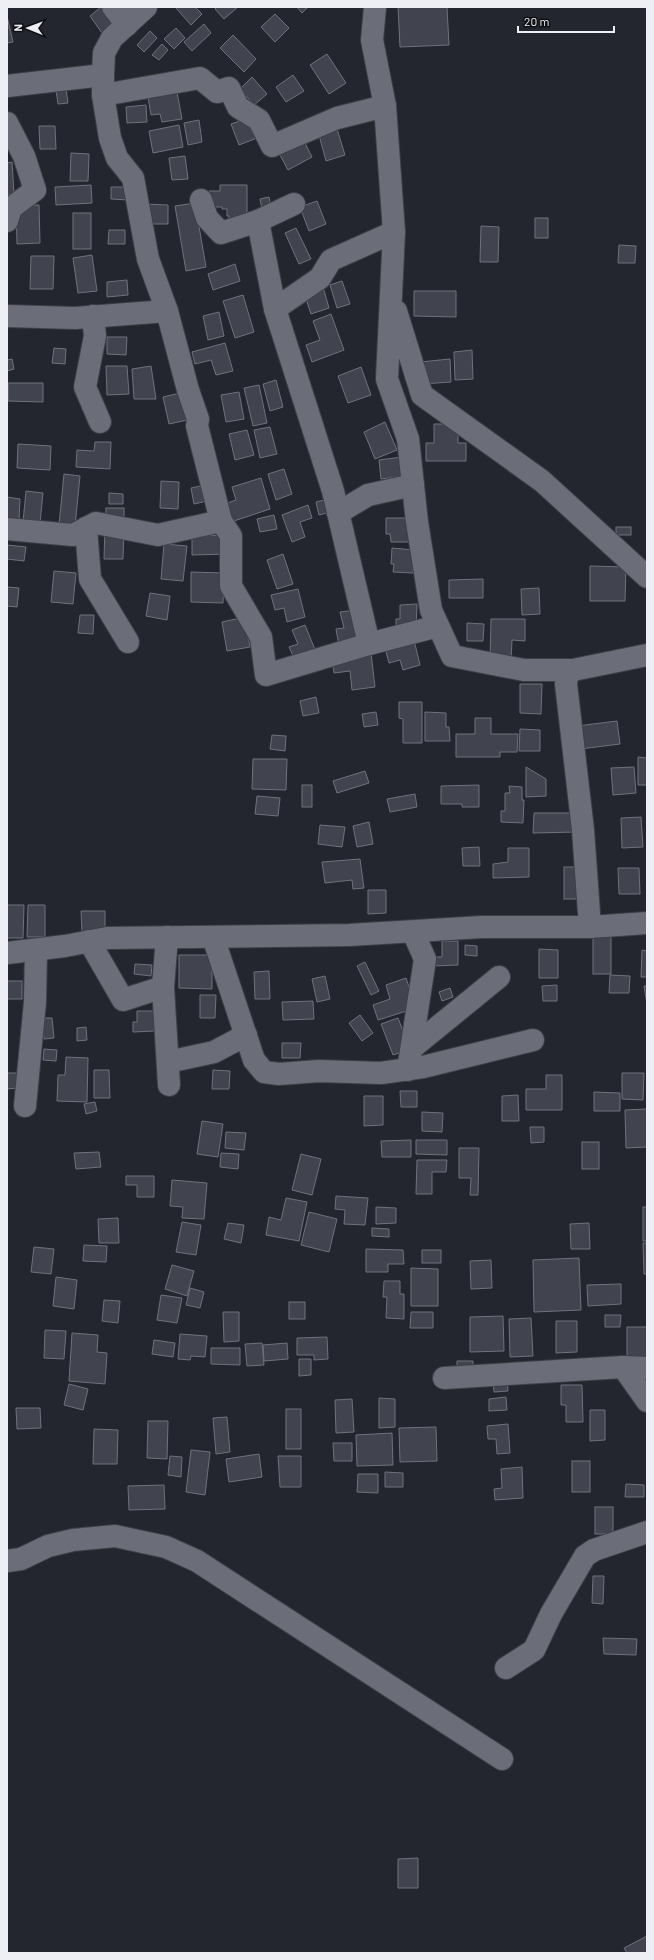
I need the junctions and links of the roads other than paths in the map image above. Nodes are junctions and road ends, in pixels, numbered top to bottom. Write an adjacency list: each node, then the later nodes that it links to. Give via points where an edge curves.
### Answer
1 (113, 7): 4 (street)
2 (146, 7): 4 (street)
3 (375, 7): 7 (street, via 372,40)
4 (127, 25): 5 (street, via 112,38 104,53)
5 (103, 85): 6 (street); 7 (street, via 200,78 217,92 229,88 238,107 259,120 272,146 337,118); 16 (street, via 110,138 117,158 133,178 148,259)
6 (7, 86)
7 (385, 106): 13 (street)
8 (7, 123): 11 (street, via 24,156 35,190 11,208)
9 (201, 200): 12 (street, via 207,218 221,233)
10 (294, 204): 12 (street)
11 (7, 220)
12 (258, 221): 15 (street)
13 (394, 232): 14 (street); 15 (street, via 331,260 320,278)
14 (391, 294): 20 (street, via 387,379 408,439); 25 (street, via 422,395 542,481)
15 (275, 309): 21 (street)
16 (167, 311): 18 (street); 22 (street, via 198,419 197,426)
17 (7, 316): 18 (street)
18 (93, 316): 19 (street, via 94,336 85,387)
19 (100, 422)
20 (413, 485): 21 (street, via 368,495); 26 (street, via 431,610)
21 (338, 513): 28 (street)
22 (221, 521): 23 (street, via 158,535 96,523); 28 (street, via 231,536 231,586 261,637 266,675)
23 (86, 528): 24 (street, via 73,535); 27 (street, via 90,579)
24 (7, 529)
25 (647, 578)
26 (438, 626): 28 (street); 30 (street, via 452,656 524,670)
27 (128, 642)
28 (369, 644)
29 (647, 655): 30 (street)
30 (573, 670): 32 (street, via 567,676 566,684 583,830)
31 (647, 923): 32 (street)
32 (590, 927): 33 (street, via 482,927)
33 (413, 932): 35 (street, via 348,936); 43 (street, via 425,959)
34 (167, 937): 35 (street); 36 (street, via 107,938); 40 (street)
35 (213, 937): 41 (street)
36 (89, 941): 37 (street); 40 (street, via 123,1000)
37 (36, 950): 38 (street); 47 (street, via 35,1002)
38 (7, 953)
39 (499, 977): 43 (street)
40 (163, 987): 44 (street)
41 (246, 1035): 44 (street, via 214,1052); 45 (street, via 254,1060 264,1072 381,1073)
42 (533, 1040): 45 (street)
43 (412, 1048): 45 (street)
44 (168, 1062): 46 (street)
45 (408, 1070)
46 (169, 1085)
47 (25, 1106)
48 (623, 1367): 49 (street); 50 (street); 51 (street)
49 (647, 1368)
50 (444, 1378)
51 (647, 1401)
52 (647, 1532): 54 (street, via 594,1550 585,1556 551,1614 534,1650)
53 (7, 1561): 55 (street, via 21,1559 48,1546 73,1540 115,1536 166,1547 198,1561)
54 (506, 1668)
55 (502, 1759)

